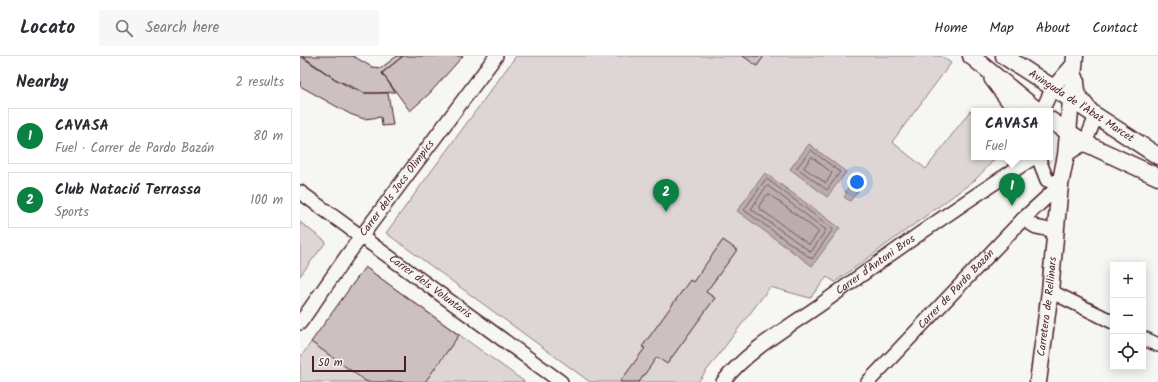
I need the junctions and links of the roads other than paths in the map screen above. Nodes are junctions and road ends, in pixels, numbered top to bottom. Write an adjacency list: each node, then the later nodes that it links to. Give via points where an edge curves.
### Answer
1 (496, 56): 23 (street, Carrer dels Jocs Olimpics)
2 (1004, 56): 5 (street, Avinguda de l'Abat Marcet)
3 (974, 58): 7 (street); 8 (street)
4 (1075, 59): 5 (street); 6 (street, Carretera de Rellinars); 10 (street, via 1079,95)
5 (1053, 87): 6 (street, Avinguda de l'Abat Marcet); 9 (street)
6 (1072, 101): 10 (street, Avinguda de l'Abat Marcet); 12 (street, Carretera de Rellinars)
7 (1014, 108)
8 (1034, 108)
9 (1043, 108)
10 (1096, 116): 13 (street); 15 (street, Avinguda de l'Abat Marcet)
11 (1053, 122): 12 (street)
12 (1066, 132): 13 (street); 14 (street, Carretera de Rellinars)
13 (1085, 143): 14 (street); 18 (street)
14 (1066, 155): 19 (street, Carretera de Rellinars)
15 (1158, 156)
16 (1030, 160): 30 (street, Carrer d'Antoni Bros, via 894,251 740,363)
17 (1040, 160): 19 (street)
18 (1158, 177)
19 (1053, 182): 21 (street, Carrer de Pardo Bazán, via 1045,197); 22 (street, Carretera de Rellinars)
20 (300, 192): 23 (street, Carrer dels Voluntaris)
21 (1023, 219): 22 (street, via 1036,227); 31 (street, Carrer de Pardo Bazán)
22 (1055, 231): 24 (street, Carretera de Rellinars)
23 (362, 238): 26 (street, Carrer dels Jocs Olimpics); 29 (street, Carrer dels Voluntaris)
24 (1050, 291): 25 (street); 32 (street, Carretera de Rellinars)
25 (1110, 321)
26 (300, 323)
27 (1146, 339): 28 (street)
28 (1158, 345)
29 (561, 382)
30 (723, 382)
31 (868, 382)
32 (1038, 382)

